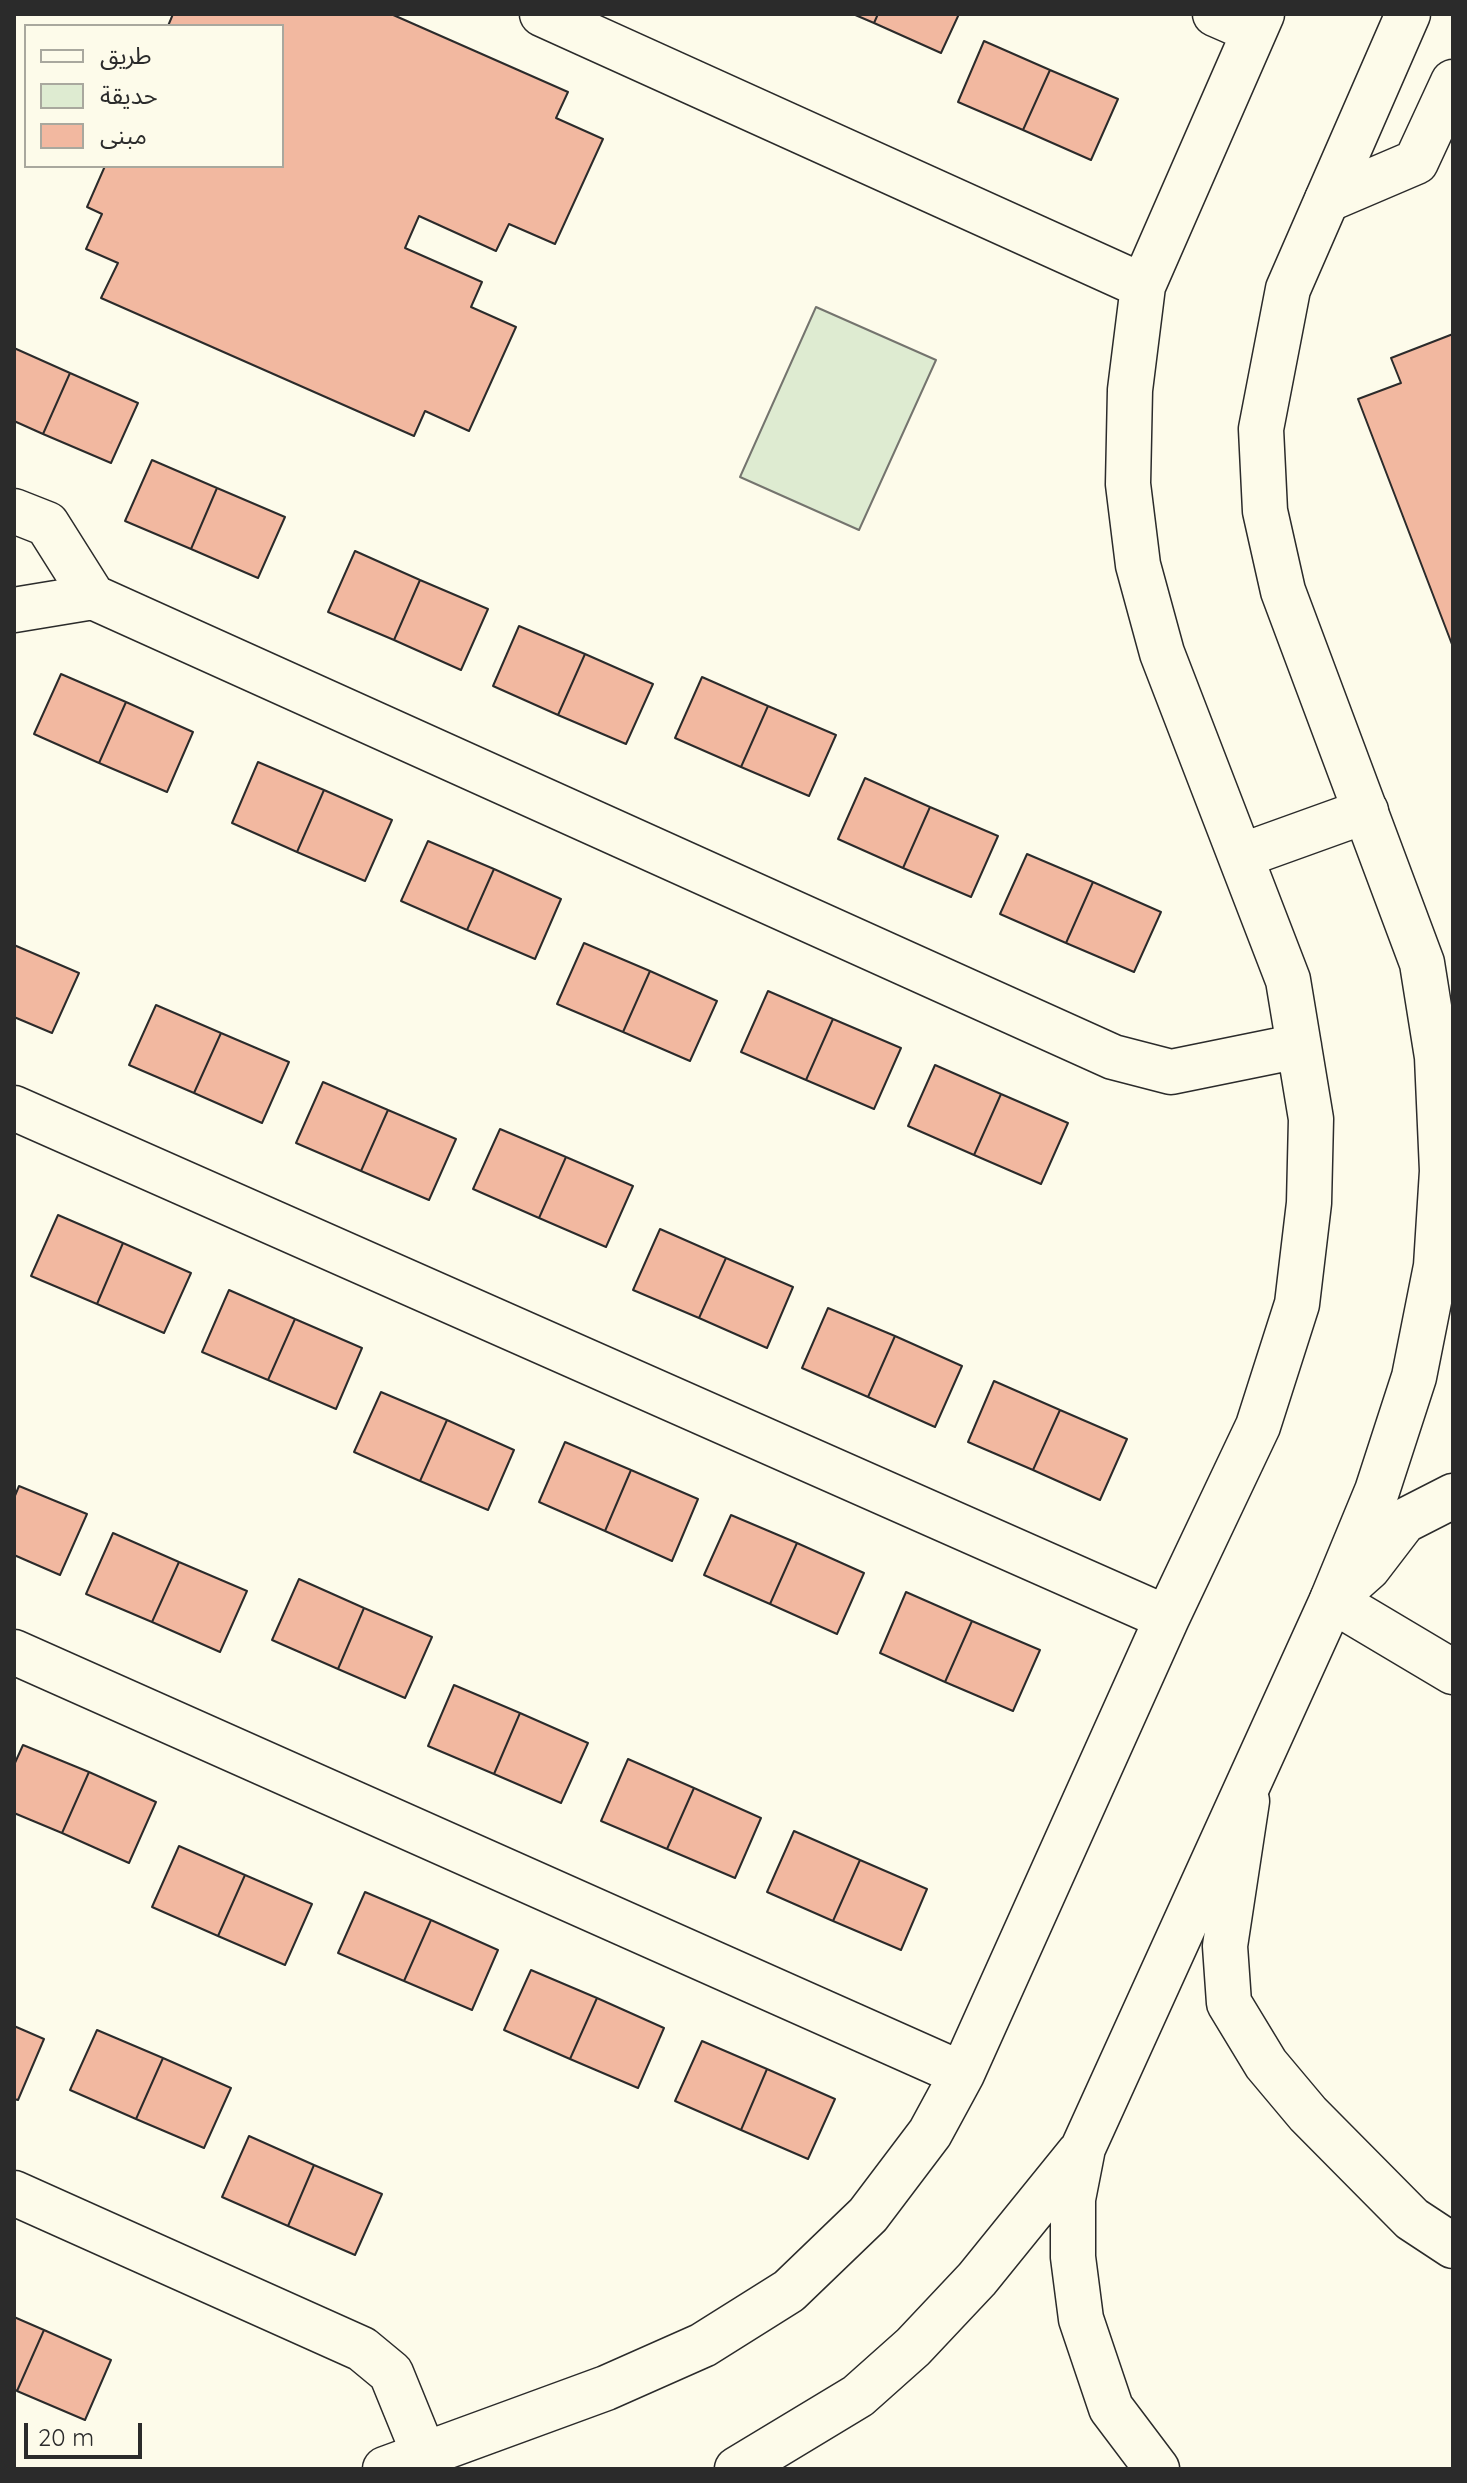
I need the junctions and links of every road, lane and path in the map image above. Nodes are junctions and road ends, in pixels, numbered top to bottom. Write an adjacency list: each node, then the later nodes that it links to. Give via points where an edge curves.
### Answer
1 (542, 14): 7 (street)
2 (1215, 14): 4 (street)
3 (1408, 14): 6 (street)
4 (1258, 23): 7 (street)
5 (1453, 82): 6 (street, via 1416,162)
6 (1327, 200): 11 (street, via 1288,289 1272,353 1261,429 1265,511 1283,591)
7 (1143, 286): 12 (street, via 1130,390 1128,484 1138,565 1162,653)
8 (14, 511): 9 (street, via 47,524)
9 (93, 597): 10 (street); 13 (street, via 1113,1057 1171,1072)
10 (14, 610)
11 (1366, 811): 12 (street); 18 (street, via 1422,963 1437,1057 1442,1171 1436,1266 1414,1377 1377,1491)
12 (1241, 856): 13 (street, via 1288,980)
13 (1299, 1046): 19 (street, via 1311,1119 1309,1203 1297,1304 1258,1426)
14 (14, 1108): 19 (street)
15 (1453, 1462): 17 (street)
16 (1453, 1496): 17 (street)
17 (1404, 1521): 18 (street, via 1368,1568)
18 (1332, 1600): 21 (street); 22 (street)
19 (1167, 1618): 23 (street)
20 (14, 1652): 23 (street)
21 (1453, 1672)
22 (1252, 1771): 24 (street); 26 (street, via 1225,1946 1229,2003 1266,2064 1308,2114 1412,2219)
23 (962, 2074): 27 (street, via 930,2133 868,2215 789,2291 703,2345)
24 (1083, 2148): 28 (street, via 977,2279 913,2347 858,2396); 29 (street, via 1073,2199 1081,2319 1111,2408)
25 (14, 2193): 27 (street, via 362,2349 391,2373)
26 (1453, 2246)
27 (405, 2462)
28 (737, 2469)
29 (1157, 2469)

